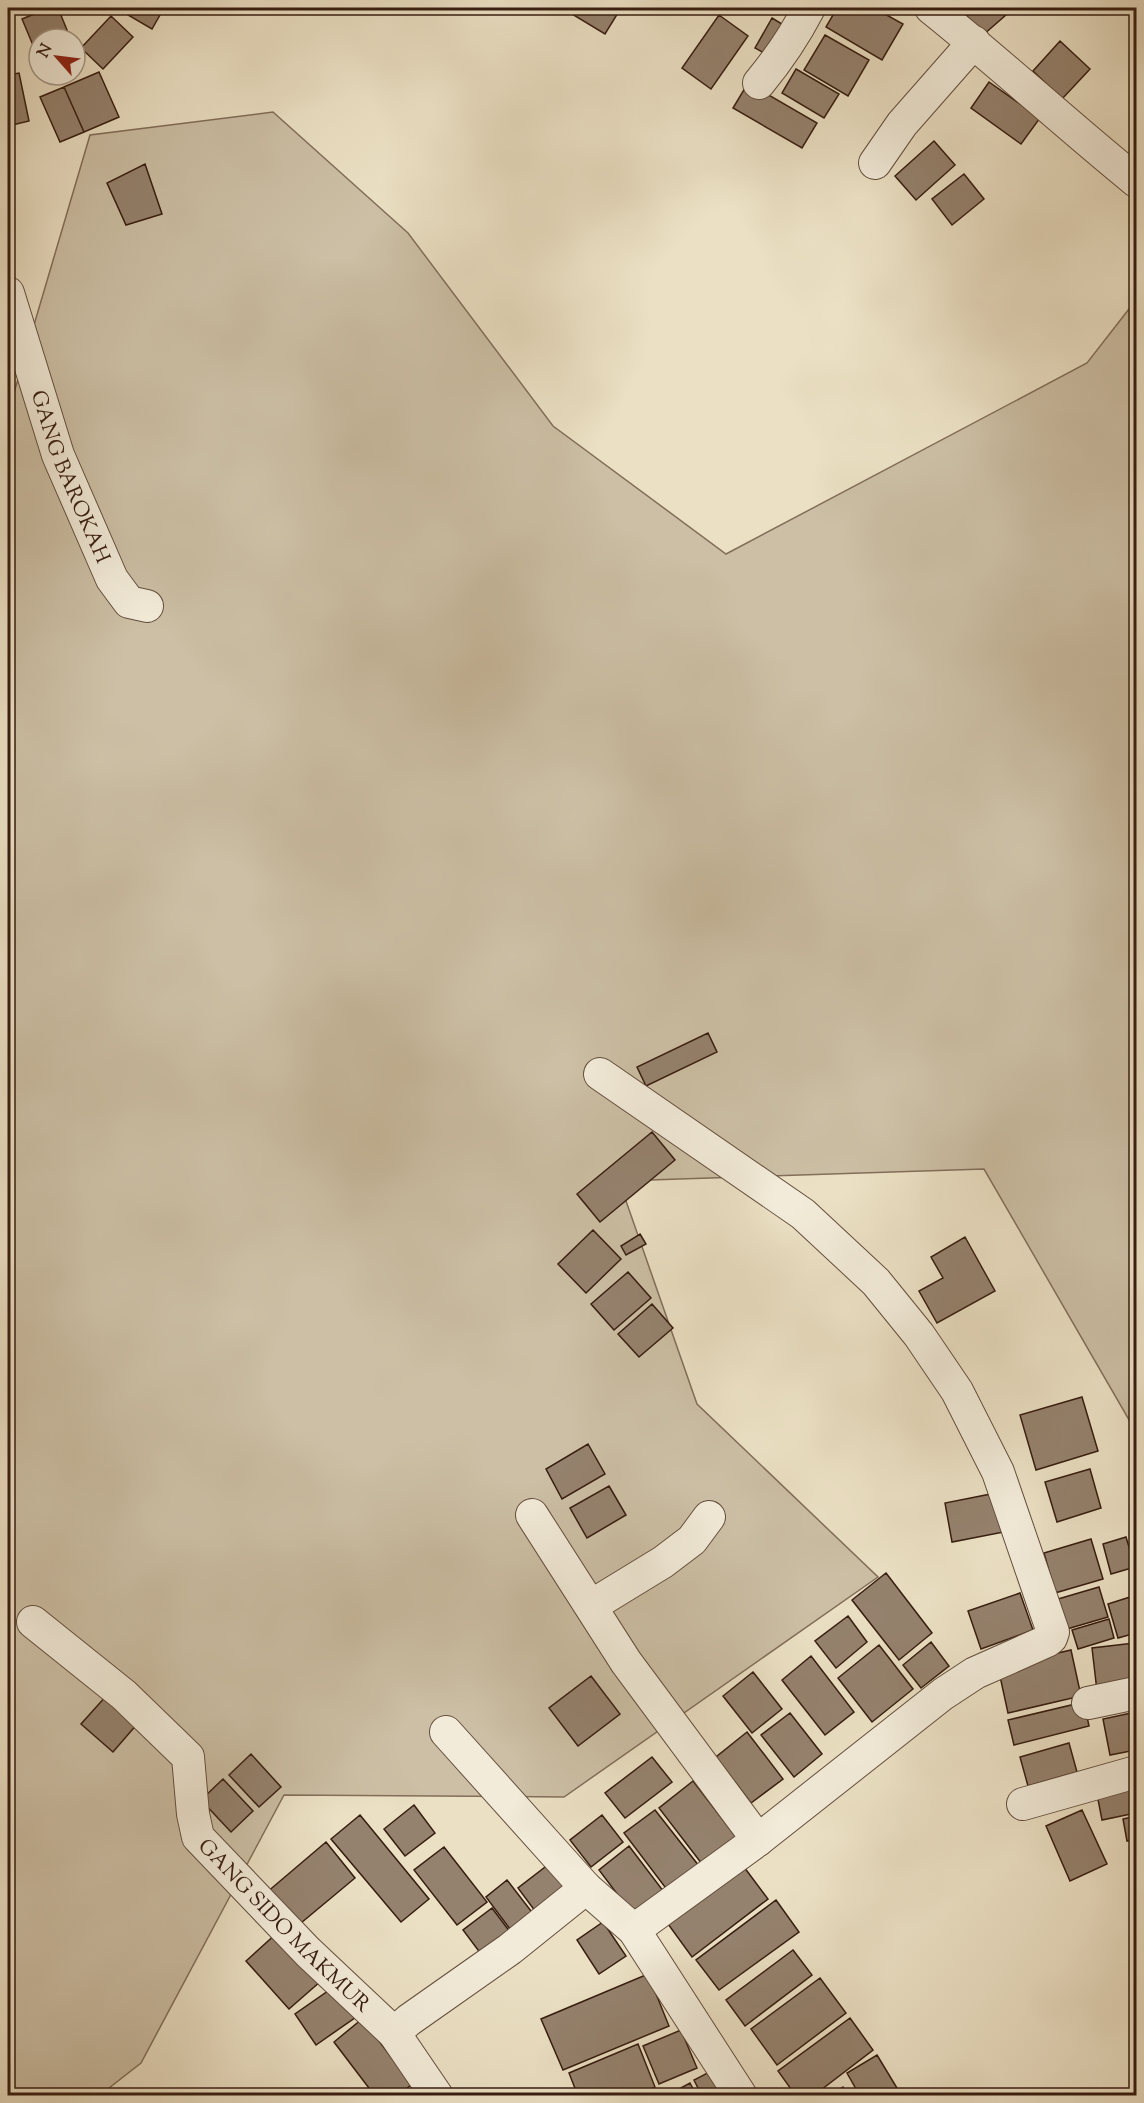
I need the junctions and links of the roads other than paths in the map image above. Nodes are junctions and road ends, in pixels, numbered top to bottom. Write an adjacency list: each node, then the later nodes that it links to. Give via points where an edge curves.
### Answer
1 (809, 8): 4 (street, via 790,42)
2 (931, 8): 3 (street)
3 (974, 42): 5 (street, via 902,124); 6 (street)
4 (759, 83)
5 (875, 163)
6 (1137, 182)
7 (8, 293): 8 (street, GANG BAROKAH, via 58,455 112,579 129,602)
8 (147, 606)
9 (600, 1074): 19 (street, via 803,1214 876,1282 957,1391 998,1472 1052,1626 1047,1641 975,1673 943,1694)
10 (531, 1515): 12 (street)
11 (709, 1517): 12 (street, via 692,1540 663,1562)
12 (591, 1606): 19 (street, via 626,1662)
13 (33, 1622): 22 (street, GANG SIDO MAKMUR, via 124,1695 188,1757 198,1837 308,1952)
14 (1137, 1693): 15 (street)
15 (1088, 1703)
16 (446, 1732): 20 (street)
17 (1137, 1772): 18 (street)
18 (1023, 1804)
19 (758, 1840): 21 (street)
20 (586, 1888): 21 (street); 22 (street)
21 (634, 1930): 24 (street)
22 (394, 2033): 23 (street, GANG SIDO MAKMUR)
23 (437, 2096)
24 (741, 2096)

